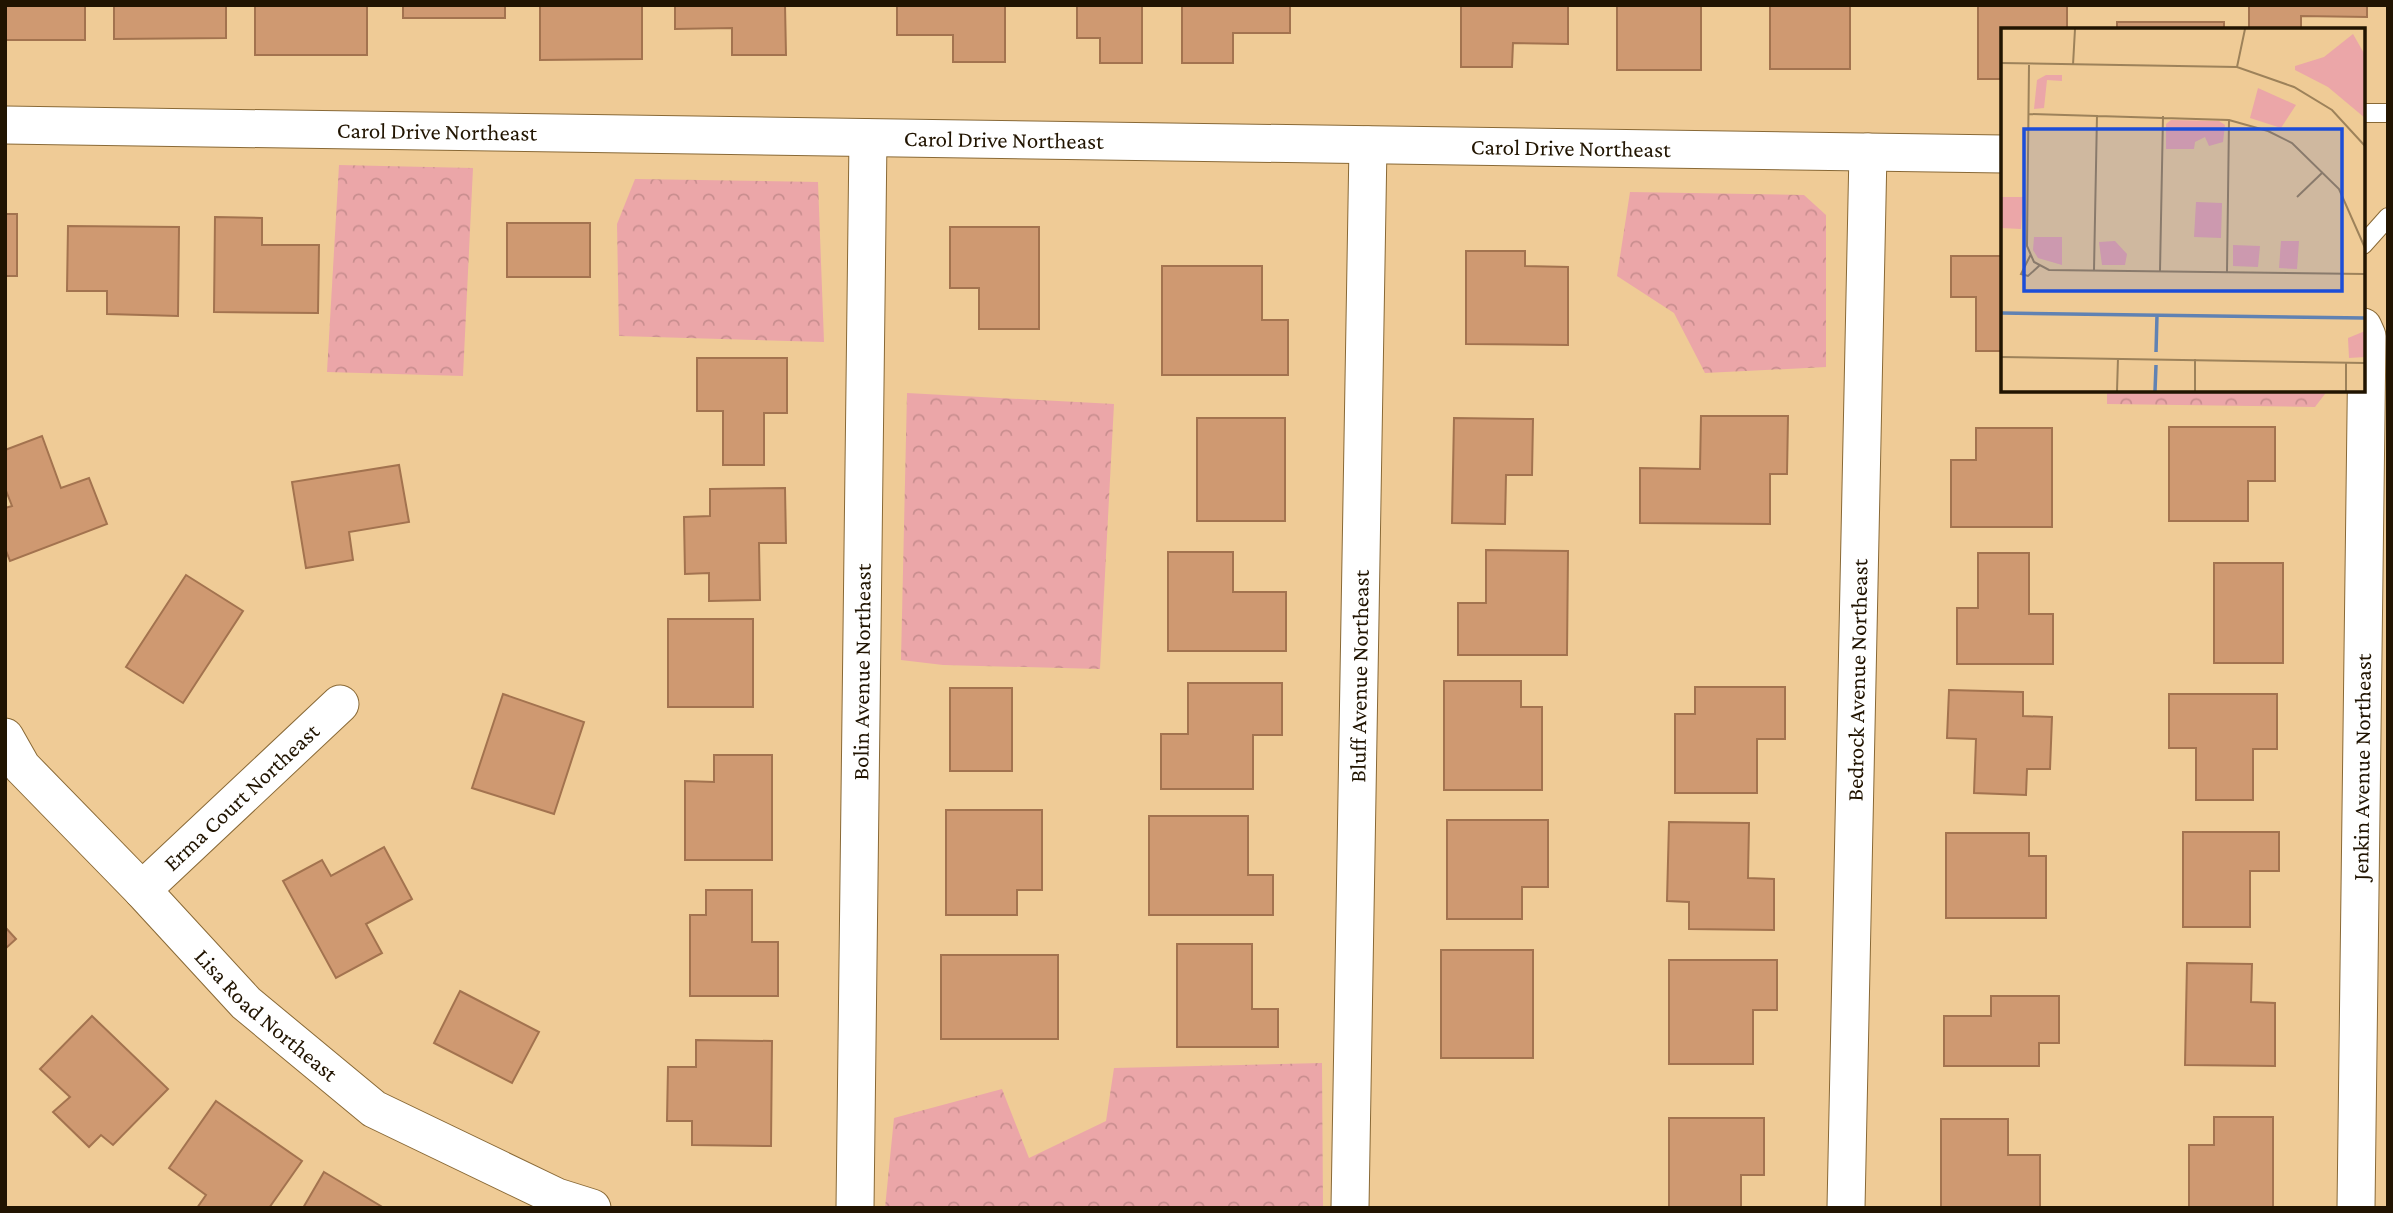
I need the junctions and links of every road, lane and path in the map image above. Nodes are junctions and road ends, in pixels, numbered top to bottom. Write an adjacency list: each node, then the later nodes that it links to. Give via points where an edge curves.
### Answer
1 (2365, 113): 2 (lane)
2 (2388, 113)
3 (5, 125): 4 (street, Carol Drive Northeast)
4 (868, 138): 5 (street, Carol Drive Northeast); 15 (street, Bolin Avenue Northeast)
5 (1368, 145): 6 (street, Carol Drive Northeast); 16 (street, Bluff Avenue Northeast)
6 (1868, 152): 7 (street, Carol Drive Northeast); 17 (street, Bedrock Avenue Northeast)
7 (2001, 154)
8 (2388, 217): 9 (lane)
9 (2365, 243)
10 (2365, 332): 18 (street, Jenkin Avenue Northeast)
11 (340, 704): 13 (street, Erma Court Northeast)
12 (5, 737): 13 (street, Lisa Road Northeast, via 22,767)
13 (142, 890): 14 (street, Lisa Road Northeast, via 246,1003 374,1109 557,1197)
14 (592, 1208)
15 (855, 1208)
16 (1350, 1208)
17 (1846, 1208)
18 (2356, 1208)

